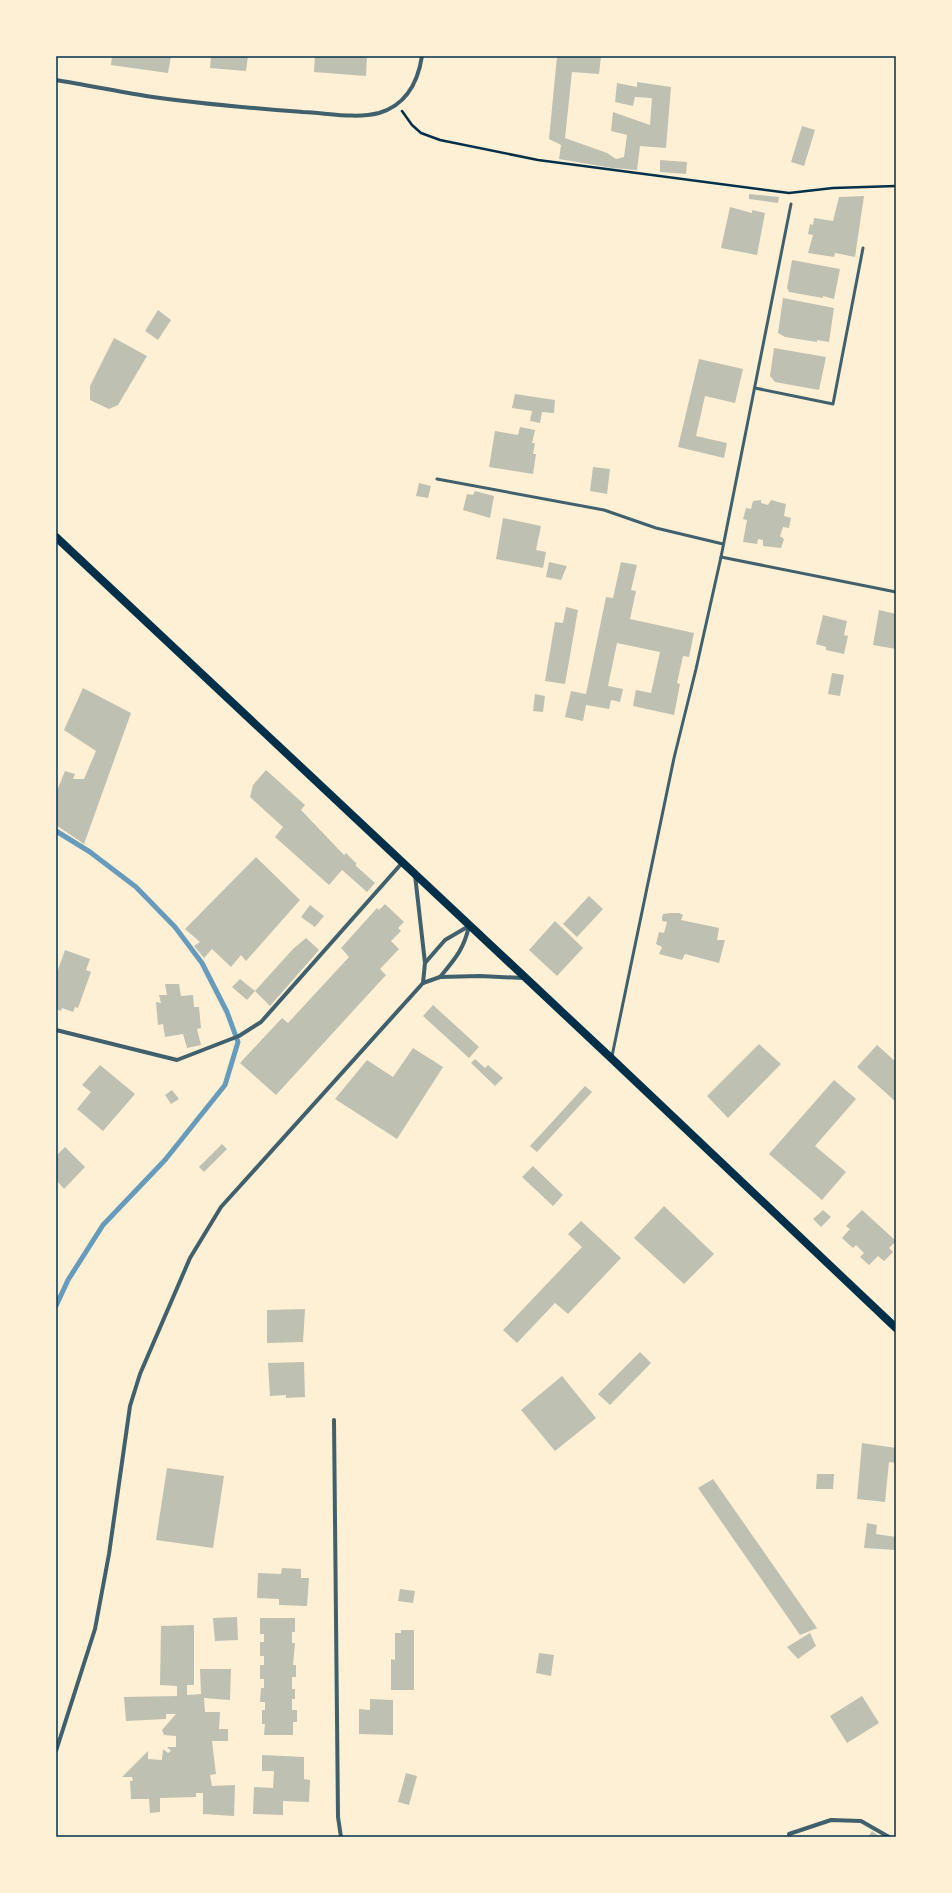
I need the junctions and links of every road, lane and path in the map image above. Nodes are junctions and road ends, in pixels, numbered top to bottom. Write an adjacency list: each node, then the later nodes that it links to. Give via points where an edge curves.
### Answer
1 (422, 56): 3 (street, via 419,74 411,90)
2 (56, 80): 3 (street, via 147,96 265,109 354,115 378,113)
3 (397, 104): 4 (path, via 421,133 440,140 538,160 789,193 834,188)
4 (896, 186)
5 (791, 204): 7 (lane)
6 (863, 248): 7 (lane, via 833,404)
7 (755, 388): 10 (lane)
8 (437, 479): 10 (lane, via 598,509 656,528)
9 (56, 537): 13 (main road)
10 (723, 544): 11 (lane)
11 (721, 557): 12 (lane); 21 (lane, via 674,758)
12 (896, 592)
13 (402, 863): 14 (main road); 20 (street, via 261,1022 239,1036 177,1060)
14 (415, 875): 15 (main road); 16 (street)
15 (470, 926): 16 (street, via 445,940); 17 (street, via 458,956); 18 (main road)
16 (426, 964): 19 (street)
17 (440, 977): 18 (street); 19 (street)
18 (526, 978): 21 (main road)
19 (423, 983): 24 (street, via 221,1207 190,1258 140,1374 130,1406 109,1554 95,1629)
20 (56, 1030)
21 (611, 1058): 22 (main road)
22 (896, 1328)
23 (334, 1420): 26 (street, via 338,1816)
24 (56, 1751)
25 (789, 1834): 27 (street, via 831,1820 861,1821)
26 (341, 1837)
27 (889, 1837)

